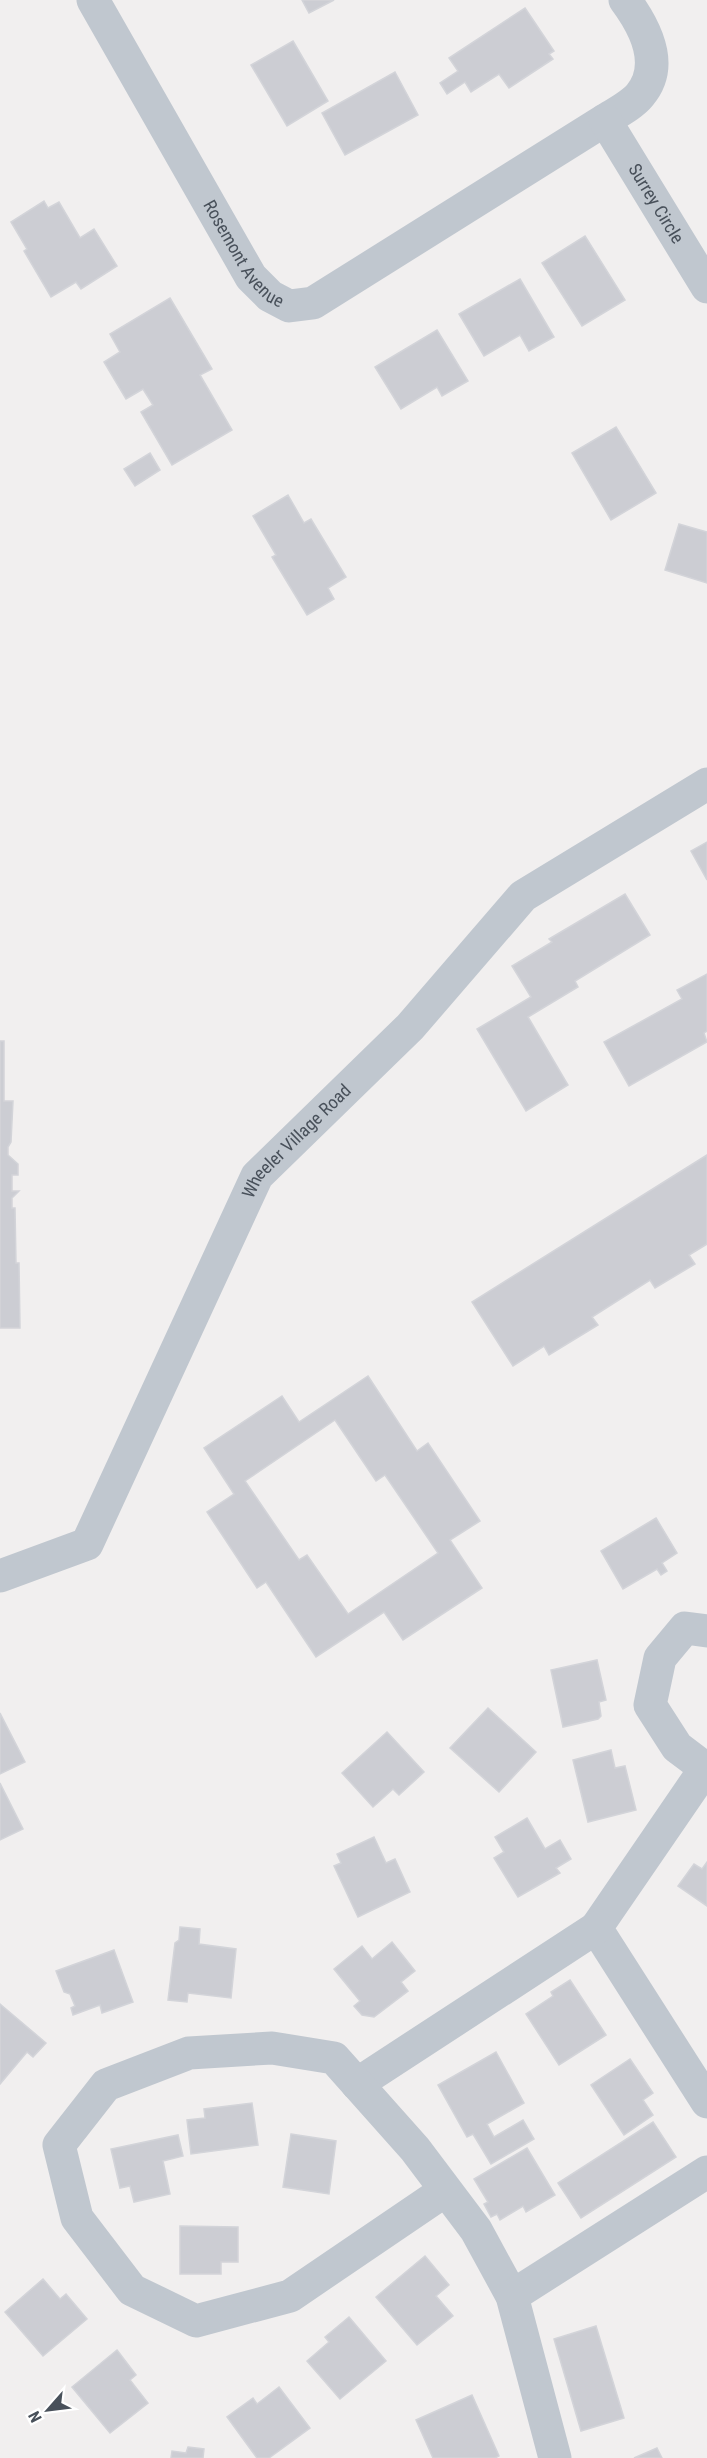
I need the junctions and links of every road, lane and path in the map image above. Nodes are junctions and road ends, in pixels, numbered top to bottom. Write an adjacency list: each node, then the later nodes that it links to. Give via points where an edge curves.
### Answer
1 (93, 0): 3 (street, Rosemont Avenue, via 251,277 270,296 289,306 313,303)
2 (626, 0): 3 (street, Rosemont Avenue, via 646,35 652,54 651,77 640,96)
3 (605, 120): 4 (street, Surrey Circle)
4 (707, 287)
5 (707, 784): 6 (street, Wheeler Village Road, via 523,896 410,1027 257,1176 87,1544)
6 (0, 1576)
7 (707, 1631): 8 (street, via 685,1628 660,1658 650,1706 677,1747)
8 (706, 1767): 9 (street)
9 (596, 1928): 10 (street); 11 (street)
10 (357, 2084): 13 (street); 13 (street, via 334,2058 272,2048 189,2053 106,2085 59,2145 77,2218 132,2290 196,2321 290,2296)
11 (707, 2102)
12 (707, 2172): 14 (street)
13 (446, 2190): 14 (street, via 476,2230)
14 (512, 2296): 15 (street)
15 (555, 2458)

